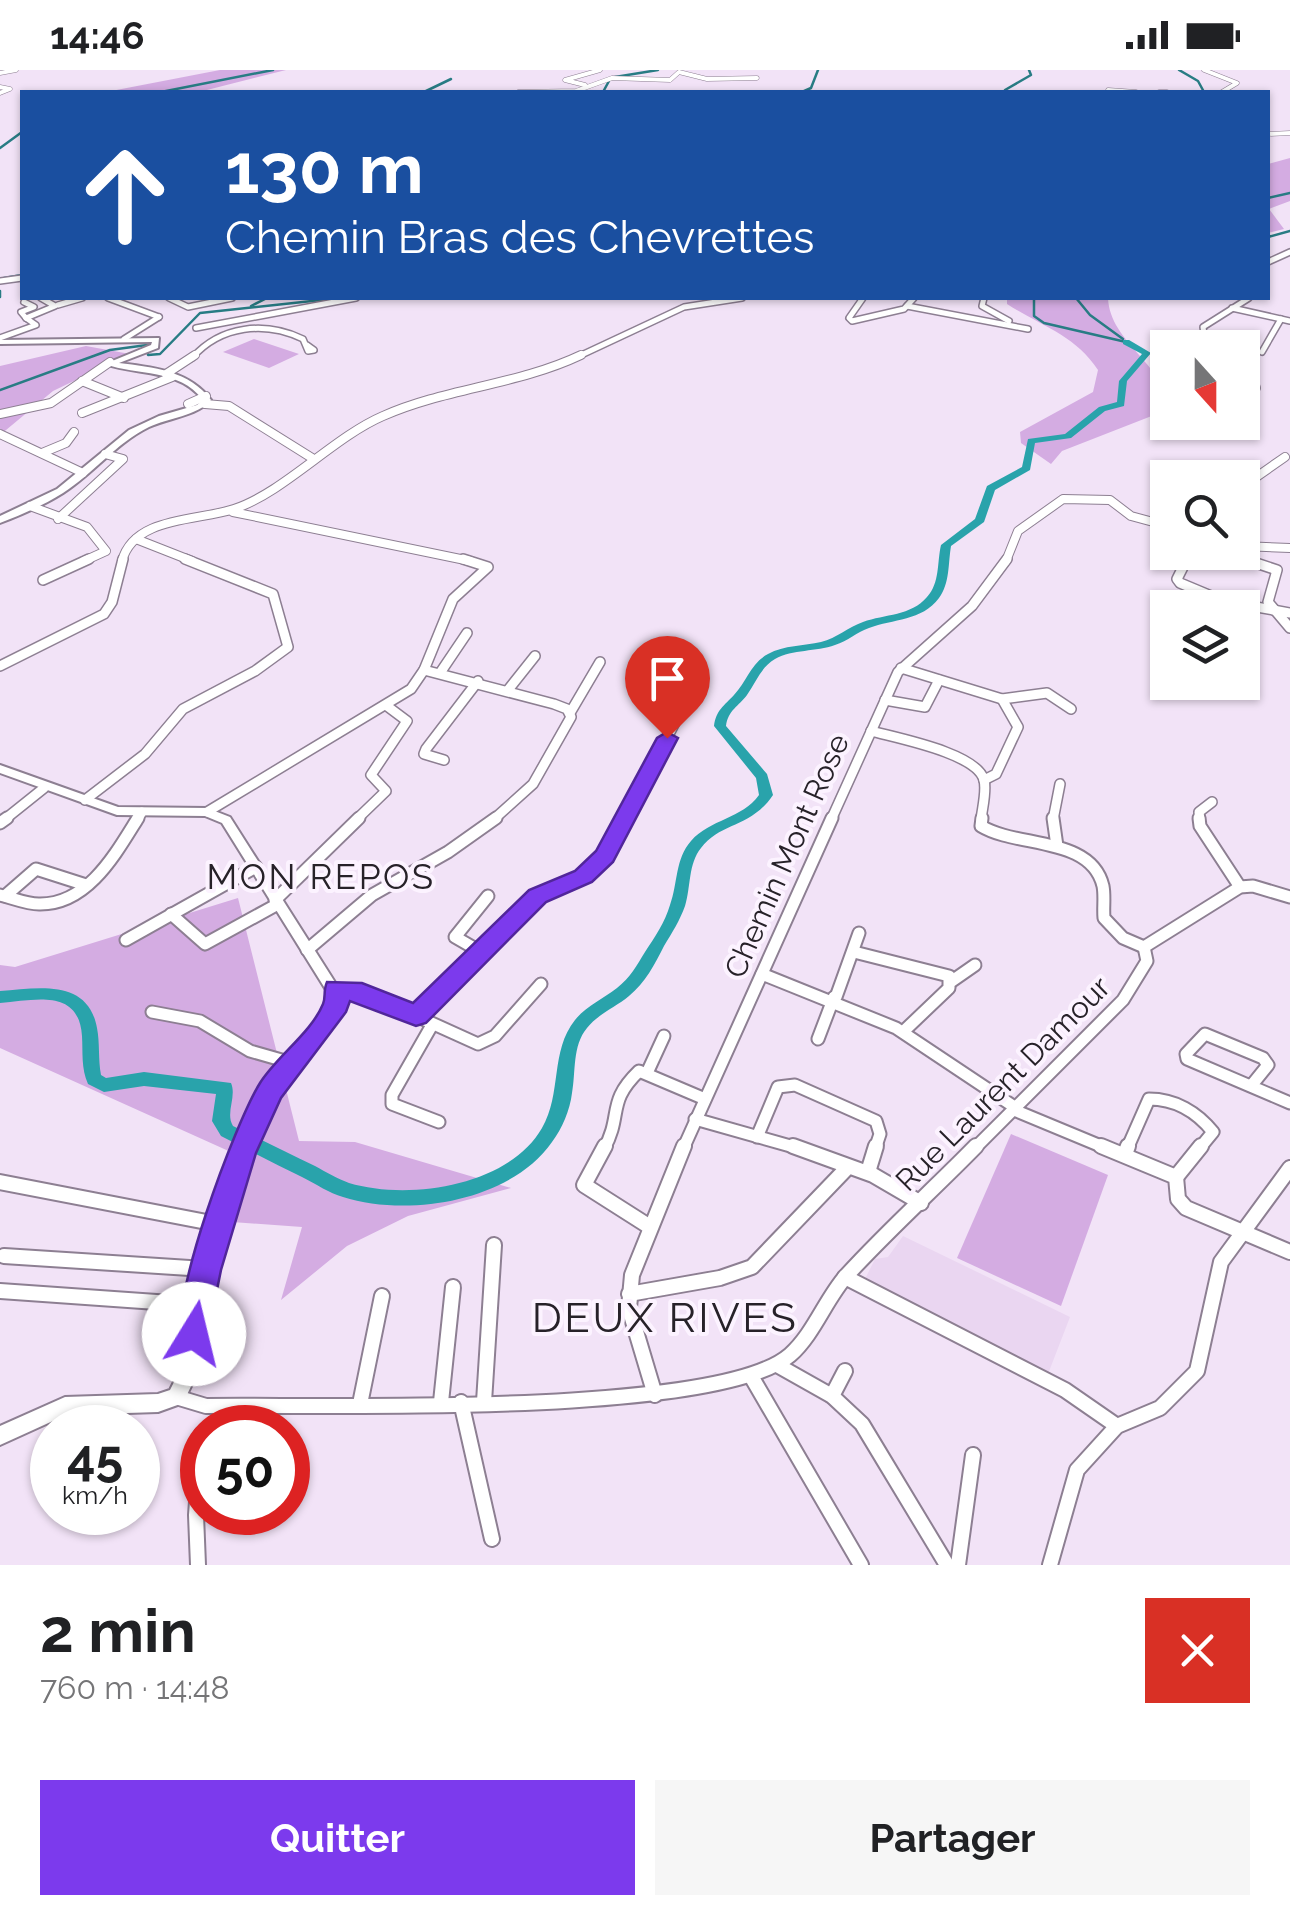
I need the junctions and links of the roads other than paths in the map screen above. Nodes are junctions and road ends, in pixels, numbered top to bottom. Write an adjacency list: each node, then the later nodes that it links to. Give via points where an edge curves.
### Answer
1 (16, 70): 4 (street)
2 (600, 70): 6 (street, via 565,80)
3 (1204, 70): 8 (street, via 1237,83)
4 (0, 73)
5 (757, 78): 6 (street, via 679,72 670,80 612,78)
6 (586, 85): 7 (street)
7 (576, 90)
8 (1225, 90)
9 (44, 300): 25 (street, via 55,306)
10 (75, 300): 21 (street)
11 (113, 300): 32 (street, via 159,318)
12 (173, 300): 13 (street, via 188,307)
13 (222, 300)
14 (347, 300): 24 (street)
15 (729, 300): 51 (street, via 684,307 548,370 383,416)
16 (862, 300): 22 (street, via 852,321)
17 (912, 300): 22 (street)
18 (984, 300): 27 (street, via 982,306)
19 (1246, 300): 23 (street)
20 (24, 302): 25 (street, via 34,307 21,312)
21 (58, 305)
22 (907, 306): 27 (street)
23 (1232, 308): 26 (street); 31 (street)
24 (255, 317): 28 (street); 29 (street)
25 (26, 318): 33 (street, via 35,326)
26 (1286, 320): 35 (street)
27 (1019, 326): 30 (street)
28 (196, 328)
29 (254, 329): 34 (street, via 288,332); 37 (street, via 214,338)
30 (1028, 329)
31 (1204, 330)
32 (124, 339): 33 (main road); 36 (main road, via 158,340)
33 (0, 340)
34 (308, 345)
35 (1262, 352)
36 (110, 362): 37 (main road); 38 (street)
37 (169, 376): 39 (street); 40 (main road)
38 (82, 381): 39 (street); 42 (street, via 44,405)
39 (125, 398): 43 (street)
40 (206, 400): 41 (street); 49 (main road, via 155,420); 51 (street, via 230,406)
41 (188, 404)
42 (0, 414)
43 (82, 414)
44 (74, 432): 47 (street)
45 (0, 434): 48 (street)
46 (53, 436): 47 (street)
47 (66, 444): 48 (street)
48 (42, 454): 52 (street)
49 (105, 454): 52 (main road); 56 (street, via 123,459)
50 (1285, 457): 53 (street)
51 (312, 458): 55 (street)
52 (83, 473): 54 (main road)
53 (1260, 474)
54 (30, 506): 56 (street); 57 (main road)
55 (232, 512): 59 (street, via 173,522); 75 (street, via 488,565 449,605)
56 (58, 518): 66 (street, via 87,527 106,551)
57 (0, 520)
58 (1150, 521): 74 (street, Chemin Mont Rose, via 1106,499 1063,498 1018,531 980,597)
59 (136, 539): 73 (street, via 124,551 104,614); 92 (street, via 273,594 288,647 183,709 145,754)
60 (1260, 547): 61 (street)
61 (1290, 548)
62 (1260, 565): 64 (street)
63 (1183, 570): 67 (street, via 1178,581 1223,601)
64 (1277, 570): 65 (street); 67 (street, via 1266,593)
65 (1290, 571)
66 (44, 580)
67 (1270, 611): 68 (street); 69 (street)
68 (1290, 613)
69 (1290, 628)
70 (466, 633): 76 (street)
71 (535, 656): 79 (street)
72 (600, 662): 85 (street)
73 (0, 666)
74 (901, 668): 77 (street); 81 (street, Chemin Mont Rose)
75 (424, 670): 76 (street); 82 (street, via 412,689)
76 (440, 673): 78 (street)
77 (939, 680): 80 (street); 81 (street, via 924,707)
78 (478, 681): 79 (street); 87 (street, via 426,749 424,754)
79 (508, 690): 85 (street)
80 (1002, 699): 83 (street, via 1047,693); 89 (street, via 1018,727 996,774)
81 (884, 700): 86 (street, Chemin Mont Rose)
82 (387, 706): 95 (street); 104 (street, via 407,721 372,775 386,791)
83 (1071, 709)
84 (681, 711): 110 (street, via 605,856 583,876 537,896)
85 (570, 713): 109 (street, via 533,784 514,805 372,895)
86 (870, 730): 89 (street, via 955,755); 113 (street, Chemin Mont Rose)
87 (444, 760)
88 (0, 769): 91 (main road)
89 (984, 780): 97 (street, Rue Laurent Damour, via 981,826 999,838)
90 (1060, 784): 97 (street, via 1052,810)
91 (44, 788): 92 (main road); 96 (street)
92 (85, 800): 94 (main road)
93 (1212, 802): 100 (street, via 1199,812 1200,826)
94 (142, 812): 95 (main road); 99 (street)
95 (207, 812): 98 (main road, via 232,824)
96 (0, 823)
97 (1057, 846): 108 (street, Rue Laurent Damour, via 1098,873 1104,918)
98 (256, 866): 104 (main road); 105 (street)
99 (86, 886): 101 (street, via 46,904); 101 (street, via 36,869)
100 (1240, 887): 103 (street); 108 (street)
101 (2, 896)
102 (488, 896): 110 (street, via 455,937)
103 (1290, 896)
104 (277, 902): 105 (street, via 204,944); 109 (main road)
105 (172, 914): 107 (street)
106 (858, 933): 111 (street)
107 (126, 940)
108 (1144, 947): 129 (street, Rue Laurent Damour, via 1147,960 1133,988)
109 (308, 950): 116 (main road)
110 (480, 952): 119 (street)
111 (854, 952): 114 (street, via 942,971); 117 (street)
112 (975, 965): 114 (street)
113 (762, 974): 117 (street); 127 (street, Chemin Mont Rose)
114 (952, 982): 121 (street)
115 (540, 984): 120 (street, via 485,1042 472,1044)
116 (336, 990): 119 (street, via 362,992); 124 (main road, via 337,1005)
117 (835, 997): 121 (street); 123 (street)
118 (152, 1012): 124 (street, via 200,1020 232,1034 243,1047)
119 (416, 1016): 120 (street)
120 (432, 1025): 131 (street, via 392,1104)
121 (906, 1029): 129 (street)
122 (664, 1036): 125 (street)
123 (818, 1039)
124 (292, 1062): 140 (main road, via 257,1118)
125 (647, 1073): 127 (street); 141 (street, via 634,1072 619,1090 611,1136 584,1185)
126 (1252, 1086): 126 (street, via 1187,1059 1186,1054 1205,1034 1264,1058 1268,1065); 128 (street)
127 (705, 1099): 130 (street, Chemin Mont Rose)
128 (1290, 1103)
129 (1015, 1109): 133 (street); 139 (street, Rue Laurent Damour)
130 (695, 1119): 132 (street); 141 (street, Chemin Mont Rose)
131 (439, 1122)
132 (757, 1137): 134 (street); 136 (street, via 778,1087 796,1086 876,1121 880,1134)
133 (1126, 1154): 137 (street); 137 (street, via 1149,1099 1182,1108 1213,1132)
134 (848, 1168): 136 (street); 150 (street, via 752,1267)
135 (1290, 1168): 142 (street)
136 (868, 1172): 139 (street)
137 (1176, 1178): 142 (street, via 1186,1208)
138 (0, 1182): 140 (street)
139 (921, 1203): 147 (street, Rue Laurent Damour)
140 (217, 1224): 146 (main road)
141 (650, 1227): 150 (street, Chemin Mont Rose)
142 (1241, 1230): 144 (street); 165 (street, via 1220,1266 1197,1371 1160,1408)
143 (494, 1245): 161 (street)
144 (1290, 1252)
145 (4, 1256): 146 (street)
146 (205, 1270): 152 (main road)
147 (845, 1277): 153 (street, Rue Laurent Damour, via 802,1342); 165 (street, via 1065,1390)
148 (453, 1287): 159 (street)
149 (0, 1291): 152 (street)
150 (629, 1294): 156 (street, Chemin Mont Rose)
151 (382, 1296): 162 (street)
152 (200, 1305): 158 (main road)
153 (777, 1364): 155 (street); 157 (street)
154 (844, 1371): 157 (street)
155 (750, 1376): 156 (street); 171 (street)
156 (654, 1395): 161 (street)
157 (832, 1396): 172 (street, via 862,1424)
158 (176, 1397): 163 (street); 166 (main road, via 64,1406)
159 (441, 1402): 160 (street); 162 (street)
160 (461, 1402): 161 (street); 169 (street)
161 (484, 1402)
162 (360, 1404): 164 (street)
163 (203, 1405)
164 (283, 1405)
165 (1117, 1426): 174 (street, via 1077,1470)
166 (0, 1436)
167 (973, 1455): 173 (street)
168 (197, 1535): 170 (street)
169 (492, 1539)
170 (198, 1565)
171 (861, 1565)
172 (947, 1565)
173 (958, 1565)
174 (1050, 1565)

